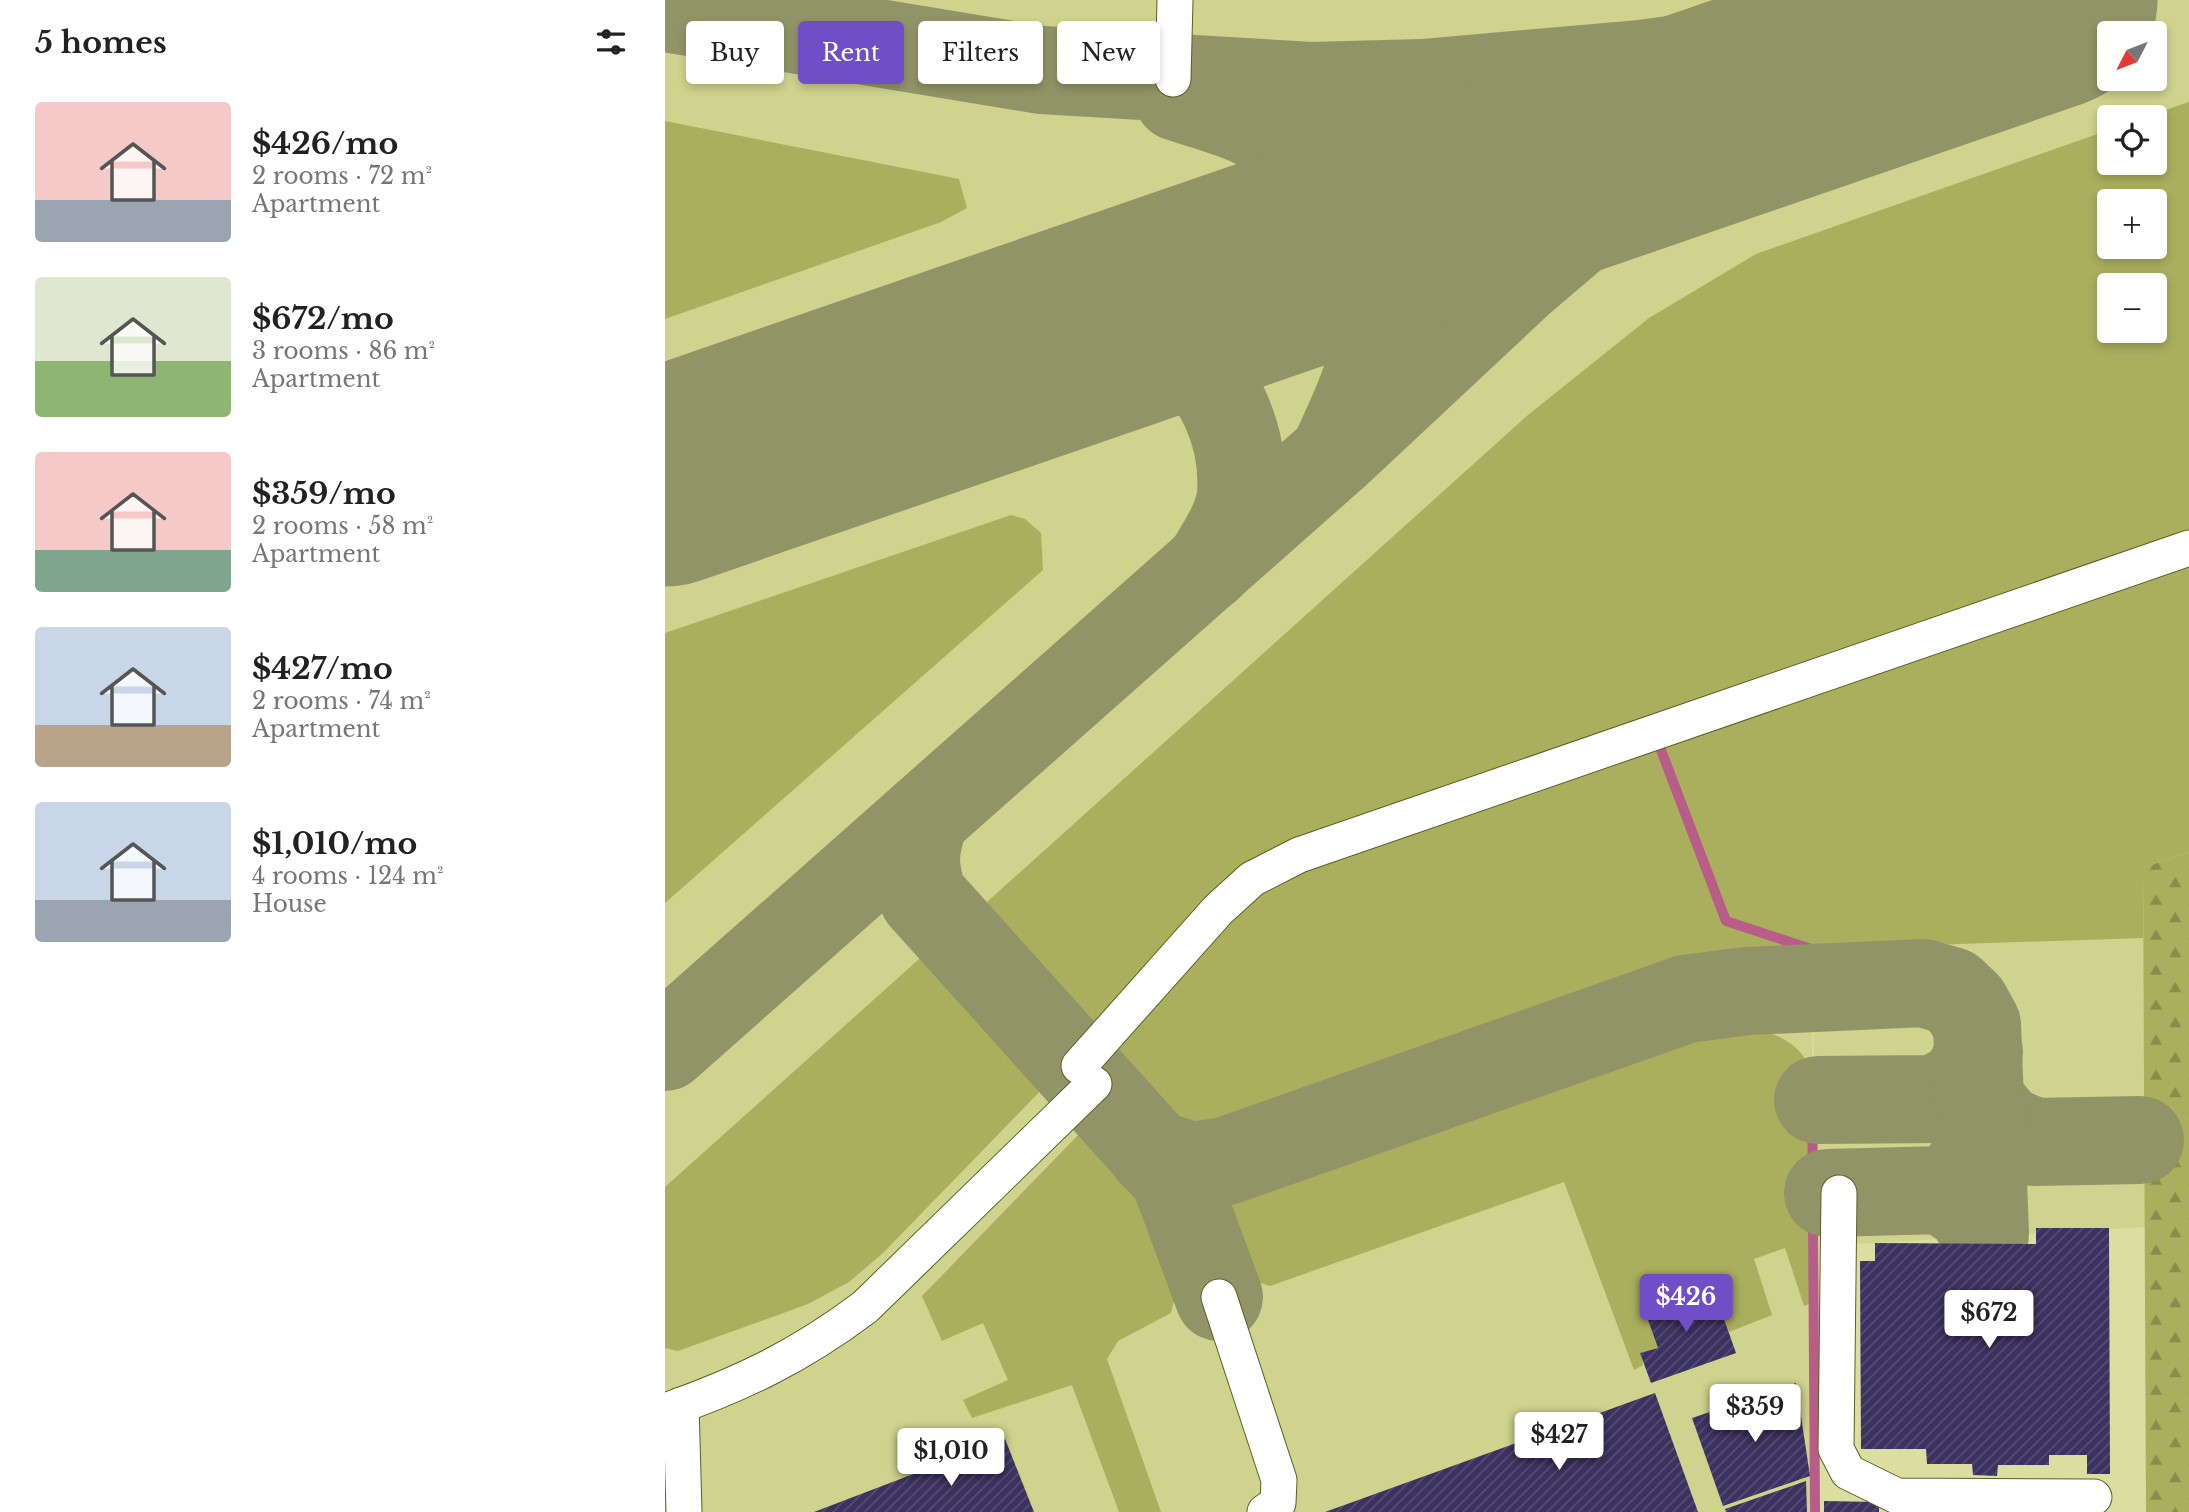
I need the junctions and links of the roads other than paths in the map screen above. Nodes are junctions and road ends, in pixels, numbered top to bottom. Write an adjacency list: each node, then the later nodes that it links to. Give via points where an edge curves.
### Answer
1 (1175, 0): 2 (lane)
2 (1173, 79)
3 (2189, 548): 6 (lane, via 1299,855 1252,879 1218,910 1086,1075 865,1307 774,1367)
4 (1839, 1193): 8 (lane, via 1836,1449 1849,1472)
5 (1219, 1297): 10 (lane, via 1279,1480 1278,1503)
6 (673, 1408): 9 (lane)
7 (2094, 1497): 8 (lane)
8 (1897, 1504)
9 (684, 1512)
10 (1265, 1512)

